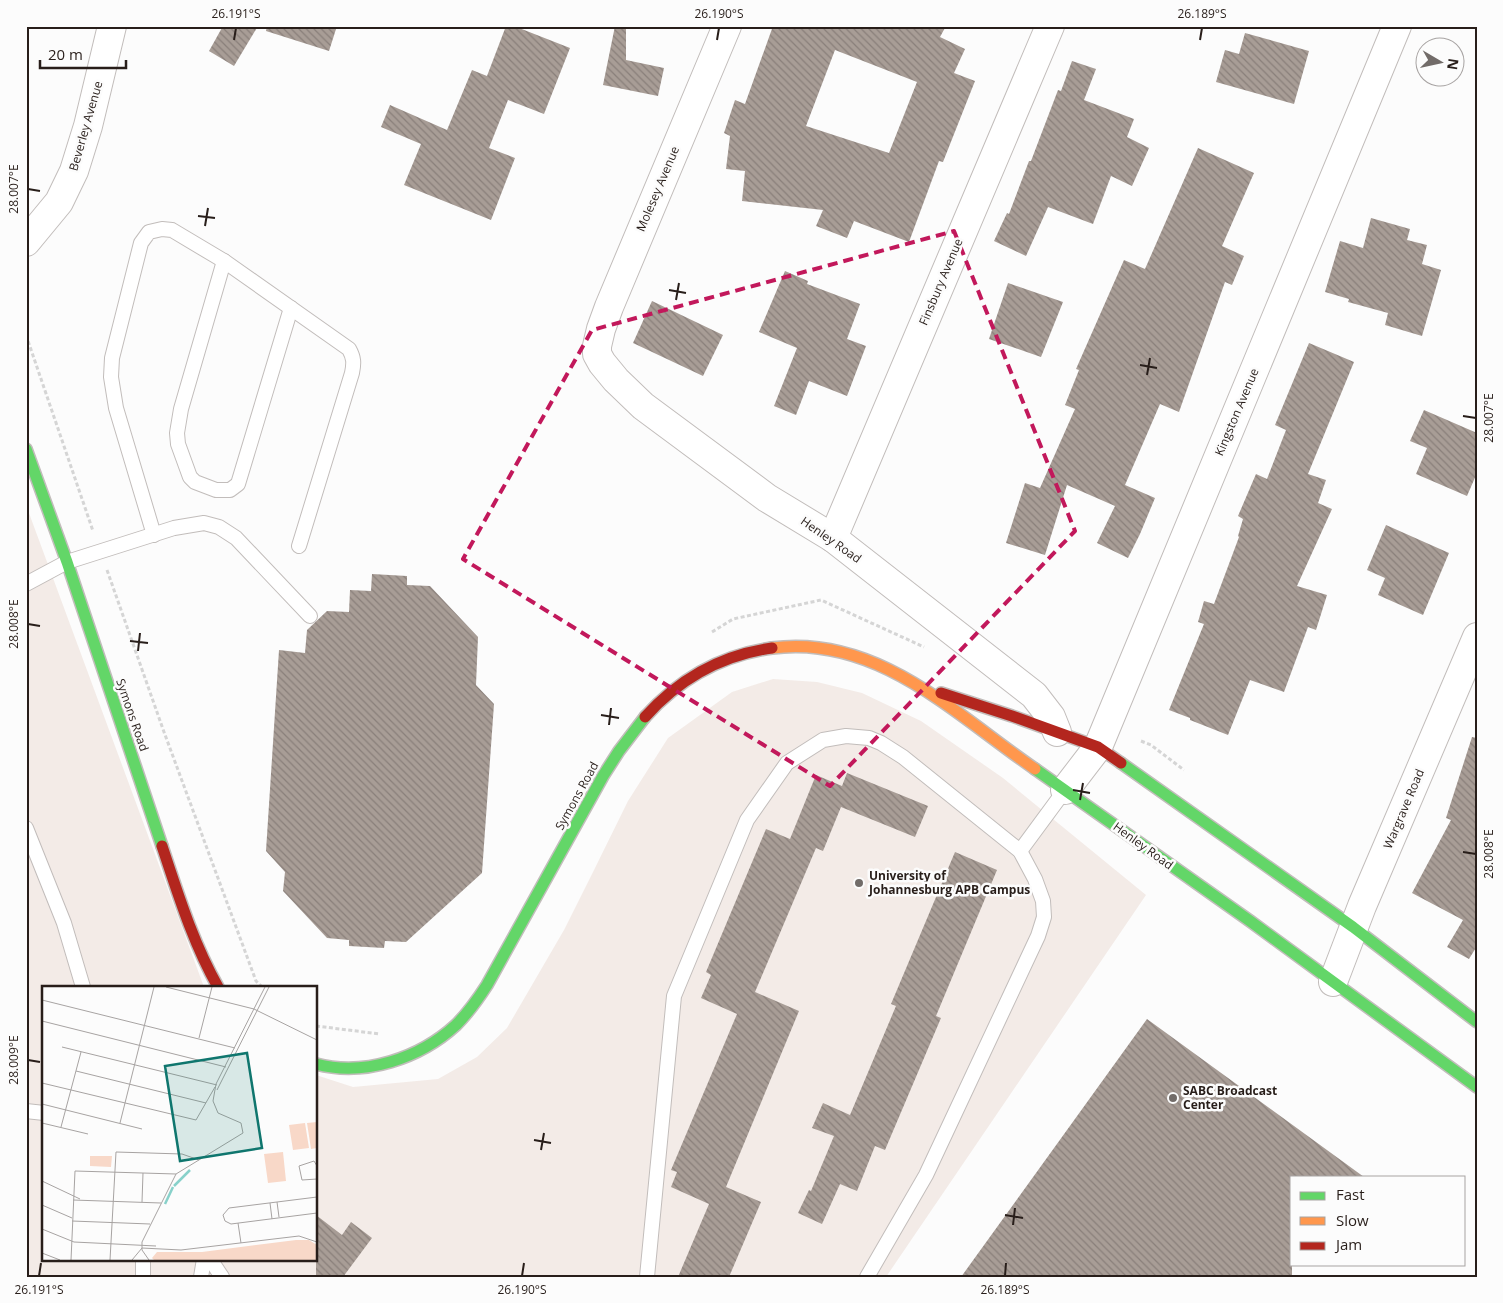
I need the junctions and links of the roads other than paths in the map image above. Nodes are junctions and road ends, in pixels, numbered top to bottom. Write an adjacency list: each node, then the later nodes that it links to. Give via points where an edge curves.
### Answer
1 (112, 26): 5 (street, Beverley Avenue, via 74,171 59,202)
2 (727, 26): 8 (street, Molesey Avenue, via 609,307)
3 (1050, 26): 11 (street, Finsbury Avenue)
4 (1397, 26): 19 (street, Kingston Avenue)
5 (26, 242)
6 (224, 261): 7 (lane); 7 (lane, via 177,433 187,471 195,482 216,490 230,490 238,484); 10 (lane, via 172,230 149,232 141,243 112,358 111,377 116,408)
7 (291, 308): 12 (lane, via 349,349 354,362)
8 (597, 354): 11 (street, Henley Road, via 616,380 643,406 767,498)
9 (26, 449): 13 (main road, Symons Road)
10 (154, 535): 13 (lane); 15 (lane, via 204,523 218,527 236,538)
11 (833, 538): 18 (street, Henley Road, via 1034,694)
12 (299, 546)
13 (67, 562): 14 (lane); 26 (main road, Symons Road, via 186,917)
14 (26, 584)
15 (310, 616)
16 (1477, 637): 23 (street, Wargrave Road)
17 (923, 688): 18 (main road); 20 (main road, Henley Road); 28 (main road, Symons Road, via 854,656 801,646 753,651 720,660 700,671 655,705 605,771 487,985 468,1013 436,1041 398,1060 358,1068)
18 (1057, 732): 19 (main road)
19 (1102, 736): 20 (street, Kingston Avenue); 23 (main road)
20 (1065, 790): 22 (lane); 24 (main road, Henley Road)
21 (26, 828): 25 (lane, via 64,923)
22 (1020, 851): 38 (lane, via 903,757 870,738 846,736 823,740 787,763 747,820 674,996); 39 (lane, via 1043,901 1044,916 1038,936 926,1176)
23 (1353, 927): 24 (street, Wargrave Road); 27 (main road)
24 (1333, 982): 29 (main road, Henley Road)
25 (83, 986)
26 (217, 986)
27 (1477, 1022)
28 (318, 1064)
29 (1477, 1087)
30 (26, 1111): 31 (lane)
31 (42, 1113)
32 (143, 1260): 35 (lane)
33 (204, 1260): 36 (lane)
34 (211, 1260): 37 (lane)
35 (142, 1277)
36 (201, 1277)
37 (222, 1277)
38 (647, 1277)
39 (867, 1277)

